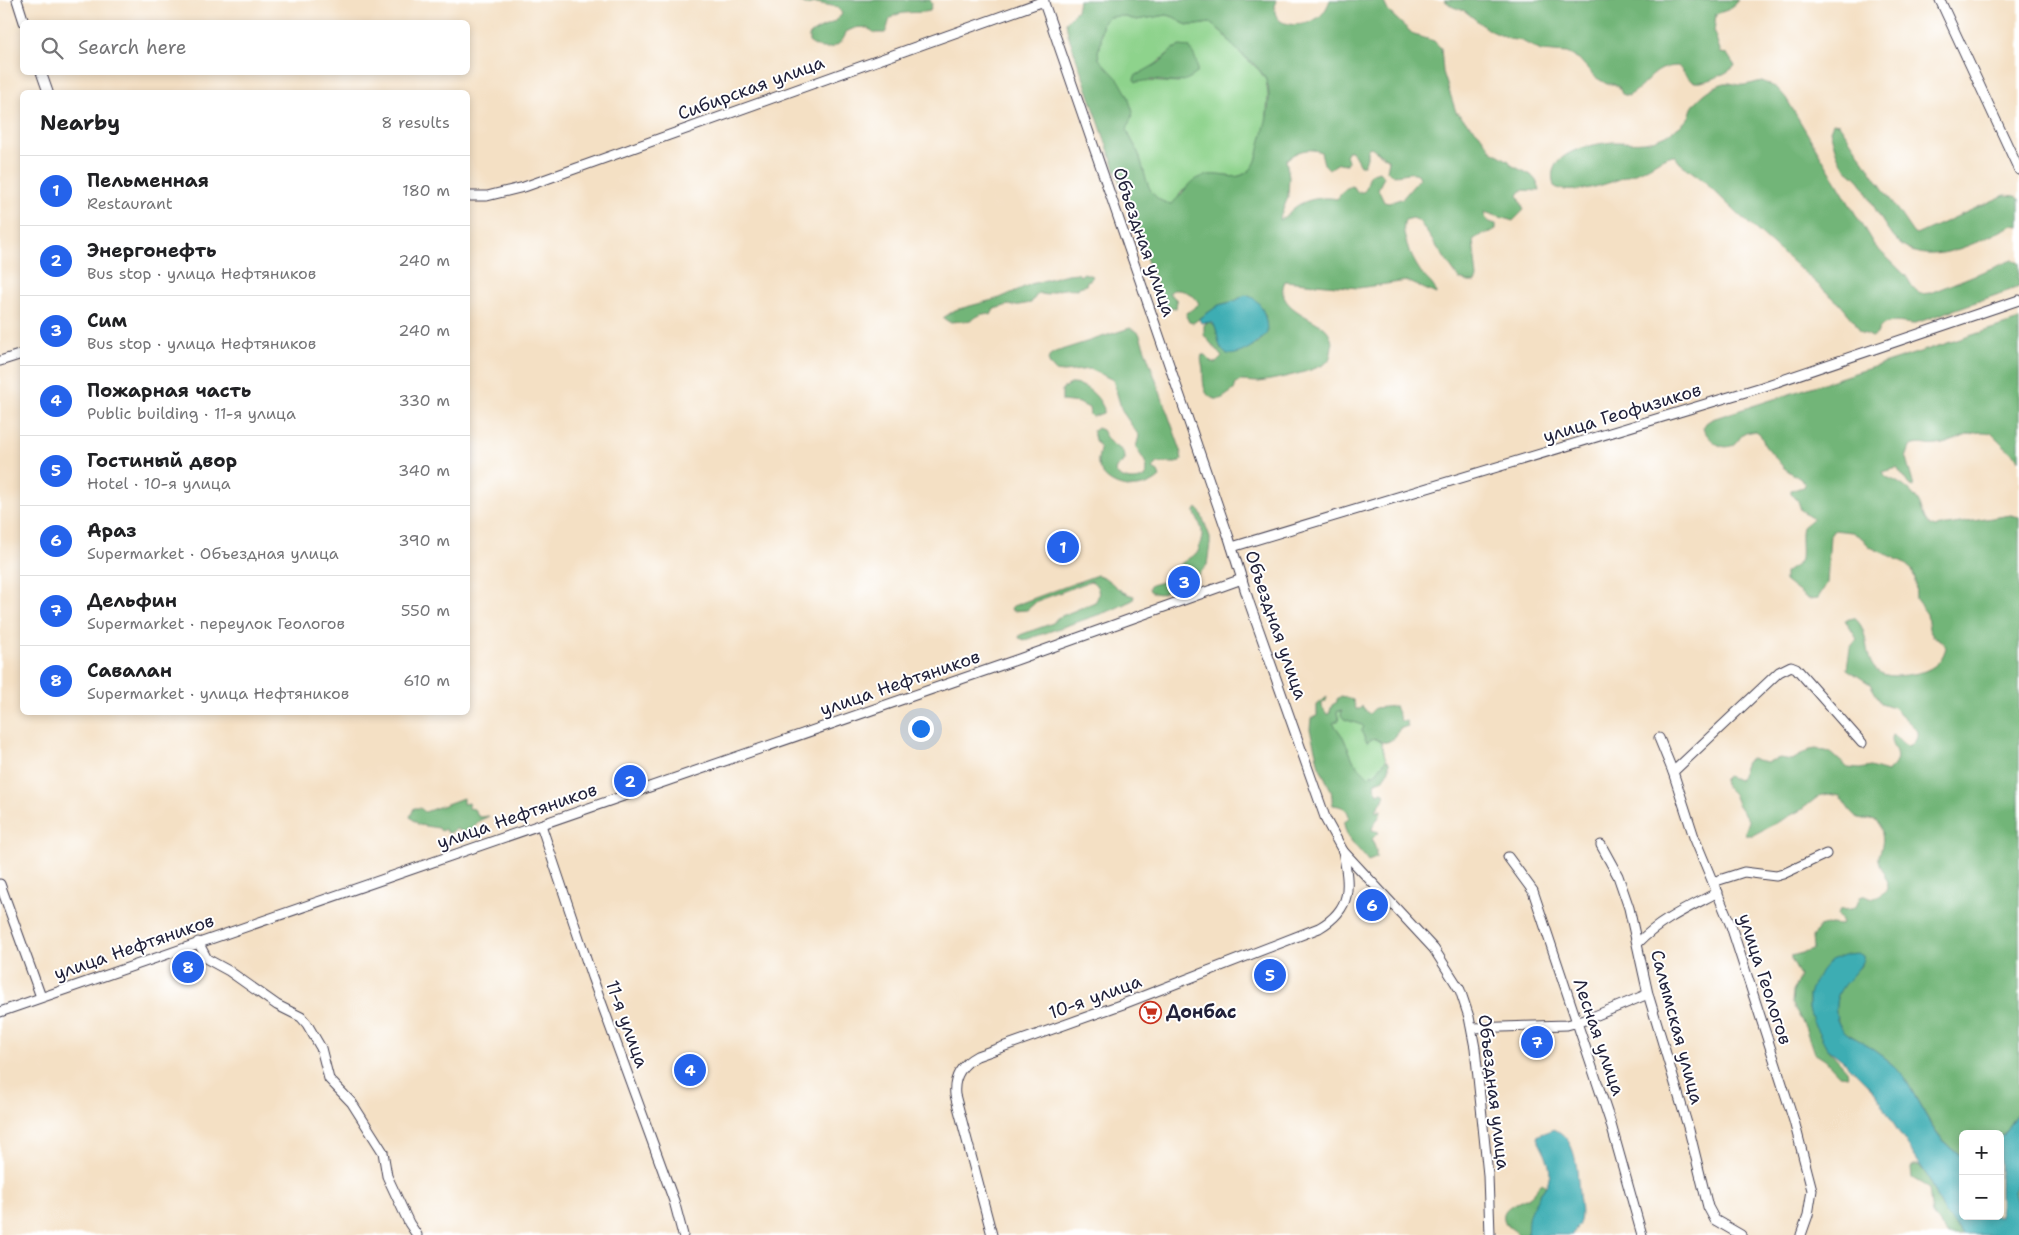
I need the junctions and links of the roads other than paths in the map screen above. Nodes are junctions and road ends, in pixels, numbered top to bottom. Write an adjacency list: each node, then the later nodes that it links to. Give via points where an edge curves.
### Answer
1 (17, 0): 4 (street)
2 (1044, 0): 8 (street, Сибирская улица, via 524,187 487,196); 12 (street, Объездная улица)
3 (1940, 0): 7 (street)
4 (23, 20)
5 (42, 75): 6 (street)
6 (47, 90)
7 (2019, 170)
8 (470, 196)
9 (2019, 300): 12 (street, улица Геофизиков, via 1762,387)
10 (20, 355): 11 (street)
11 (0, 361)
12 (1232, 547): 13 (street, Объездная улица)
13 (1242, 579): 17 (street, улица Нефтяников); 19 (street, Объездная улица, via 1321,807)
14 (1660, 738): 16 (street, улица Геологов)
15 (1862, 743): 16 (street, via 1791,666 1779,672)
16 (1673, 772): 22 (street, улица Геологов)
17 (540, 825): 25 (street, улица Нефтяников); 33 (street, 11-я улица, via 671,1192)
18 (1601, 845): 26 (street, Салымская улица, via 1618,876)
19 (1343, 851): 31 (street, Объездная улица, via 1418,930 1446,966 1460,990); 34 (street, 10-я улица, via 1348,878 1346,897 1339,913 1319,928 977,1056 965,1065 955,1082 955,1095)
20 (1826, 854): 22 (street, via 1776,876 1744,872)
21 (1508, 857): 30 (street, Лесная улица, via 1533,891)
22 (1713, 882): 24 (street, улица Геологов)
23 (0, 884): 28 (street)
24 (1718, 892): 26 (street, via 1666,920); 38 (street, улица Геологов, via 1794,1121 1810,1180 1812,1198)
25 (198, 942): 28 (street, улица Нефтяников); 32 (street, via 207,959 277,1005 301,1016 307,1024 321,1048 329,1078 352,1103 383,1152 387,1176)
26 (1638, 943): 27 (street, Салымская улица)
27 (1648, 994): 30 (street); 37 (street, Салымская улица, via 1689,1130 1704,1196 1715,1220)
28 (42, 997): 29 (street, улица Нефтяников)
29 (0, 1012)
30 (1576, 1022): 31 (street, via 1552,1026); 36 (street, Лесная улица, via 1610,1121)
31 (1472, 1028): 35 (street, Объездная улица, via 1486,1146)
32 (416, 1235)
33 (683, 1235)
34 (992, 1235)
35 (1490, 1235)
36 (1642, 1235)
37 (1741, 1235)
38 (1801, 1235)

